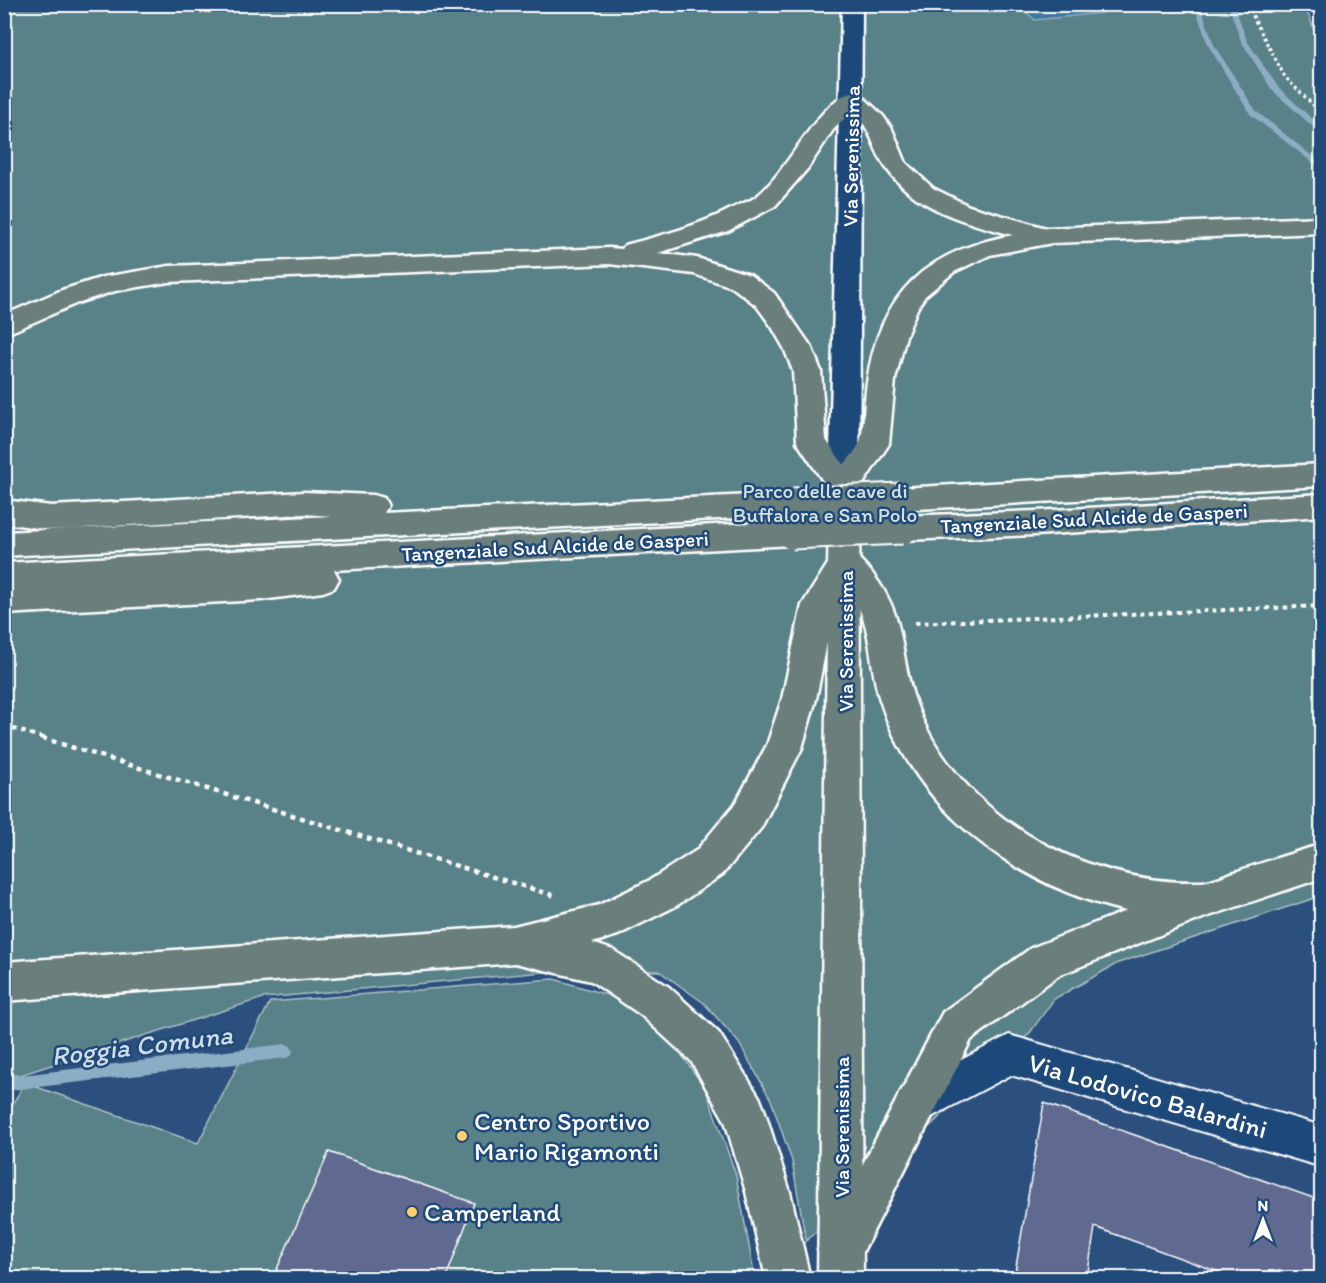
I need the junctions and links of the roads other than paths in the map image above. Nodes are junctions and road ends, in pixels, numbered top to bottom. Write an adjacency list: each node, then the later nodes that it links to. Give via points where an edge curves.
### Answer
1 (852, 4): 2 (main road, Via Serenissima)
2 (852, 99): 4 (main road, via 880,126 897,167 920,188 949,207 986,221); 5 (main road, via 824,126 800,163 766,201 719,226 669,243); 11 (main road, Via Serenissima)
3 (1322, 225): 4 (main road)
4 (1052, 235): 11 (main road, via 983,248 945,266 916,290 892,336 881,380 874,444)
5 (609, 256): 6 (main road, via 169,274 112,283); 11 (main road, via 697,266 741,281 765,299 798,348 807,370 812,442)
6 (15, 320): 7 (main road)
7 (4, 333)
8 (1322, 454): 10 (main road, via 1286,456)
9 (1322, 475): 10 (main road, Tangenziale Sud Alcide de Gasperi)
10 (1189, 483): 14 (main road, Tangenziale Sud Alcide de Gasperi)
11 (844, 488): 21 (main road, Via Serenissima)
12 (1322, 505): 17 (main road, Tangenziale Sud Alcide de Gasperi)
13 (4, 512): 16 (main road, via 51,518 304,503 373,506)
14 (901, 514): 15 (main road, Tangenziale Sud Alcide de Gasperi, bridge); 17 (main road, Tangenziale Sud Alcide de Gasperi)
15 (792, 518): 16 (main road, Tangenziale Sud Alcide de Gasperi); 20 (main road, Tangenziale Sud Alcide de Gasperi)
16 (457, 521): 19 (main road, Tangenziale Sud Alcide de Gasperi)
17 (1035, 523): 18 (main road, via 1164,535)
18 (1322, 527)
19 (4, 544)
20 (405, 555): 22 (main road, Tangenziale Sud Alcide de Gasperi); 23 (main road, via 332,578 261,587)
21 (845, 563): 25 (main road, via 875,604 900,709 951,794 990,831 1057,871 1123,893); 26 (main road, via 818,605 799,699 784,748 748,816 710,862 663,893 604,922); 30 (main road, Via Serenissima)
22 (4, 576)
23 (4, 601)
24 (1322, 861): 25 (main road)
25 (1203, 900): 28 (main road, via 1045,961 957,1026)
26 (514, 945): 27 (main road); 31 (main road, via 600,964 656,1000 705,1047 744,1112)
27 (4, 982)
28 (914, 1106): 29 (street, Via Lodovico Balardini, via 1009,1055); 30 (main road)
29 (1322, 1147)
30 (840, 1263)
31 (788, 1278)

